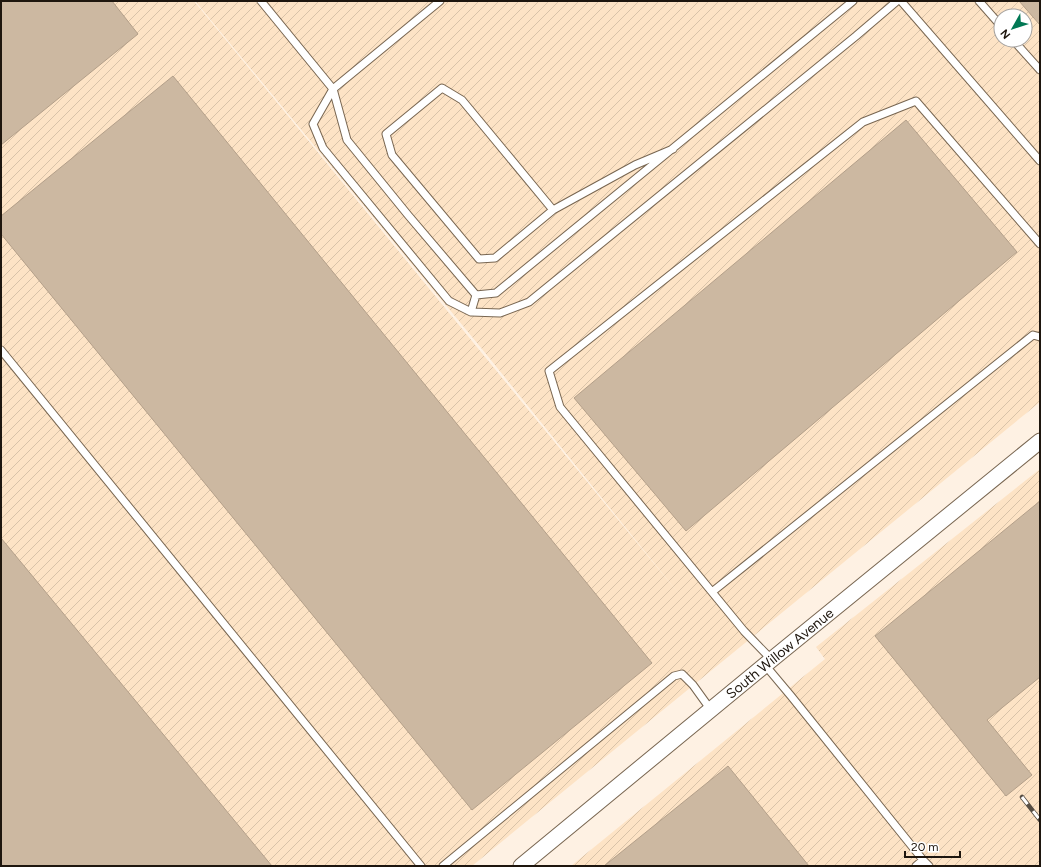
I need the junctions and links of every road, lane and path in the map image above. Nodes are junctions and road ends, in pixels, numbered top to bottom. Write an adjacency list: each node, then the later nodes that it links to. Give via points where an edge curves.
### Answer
1 (261, 1): 10 (lane)
2 (440, 1): 10 (lane)
3 (853, 1): 11 (lane)
4 (897, 1): 16 (lane, via 529,302 500,313)
5 (901, 1): 12 (lane)
6 (979, 1): 7 (lane)
7 (993, 17)
8 (1021, 48): 9 (lane)
9 (1040, 70)
10 (333, 89): 15 (lane, via 347,140); 16 (lane, via 313,124 323,148 449,301)
11 (673, 148): 13 (lane, via 635,165); 15 (lane, via 496,293)
12 (1040, 161)
13 (553, 210): 13 (lane, via 495,258 479,258 392,155 386,134 442,88 462,100)
14 (1040, 244): 20 (lane, via 916,100 863,122 549,371 560,407)
15 (476, 295): 16 (lane)
16 (471, 312)
17 (1040, 337): 20 (lane, via 1033,335)
18 (1, 350): 24 (lane)
19 (1040, 441): 21 (street, South Willow Avenue)
20 (712, 592): 21 (lane)
21 (768, 663): 22 (street, South Willow Avenue); 23 (lane)
22 (711, 710): 25 (lane, via 682,674 674,676); 26 (street, South Willow Avenue)
23 (923, 860): 27 (lane); 28 (lane)
24 (421, 866)
25 (443, 866)
26 (521, 866)
27 (916, 866)
28 (929, 866)

